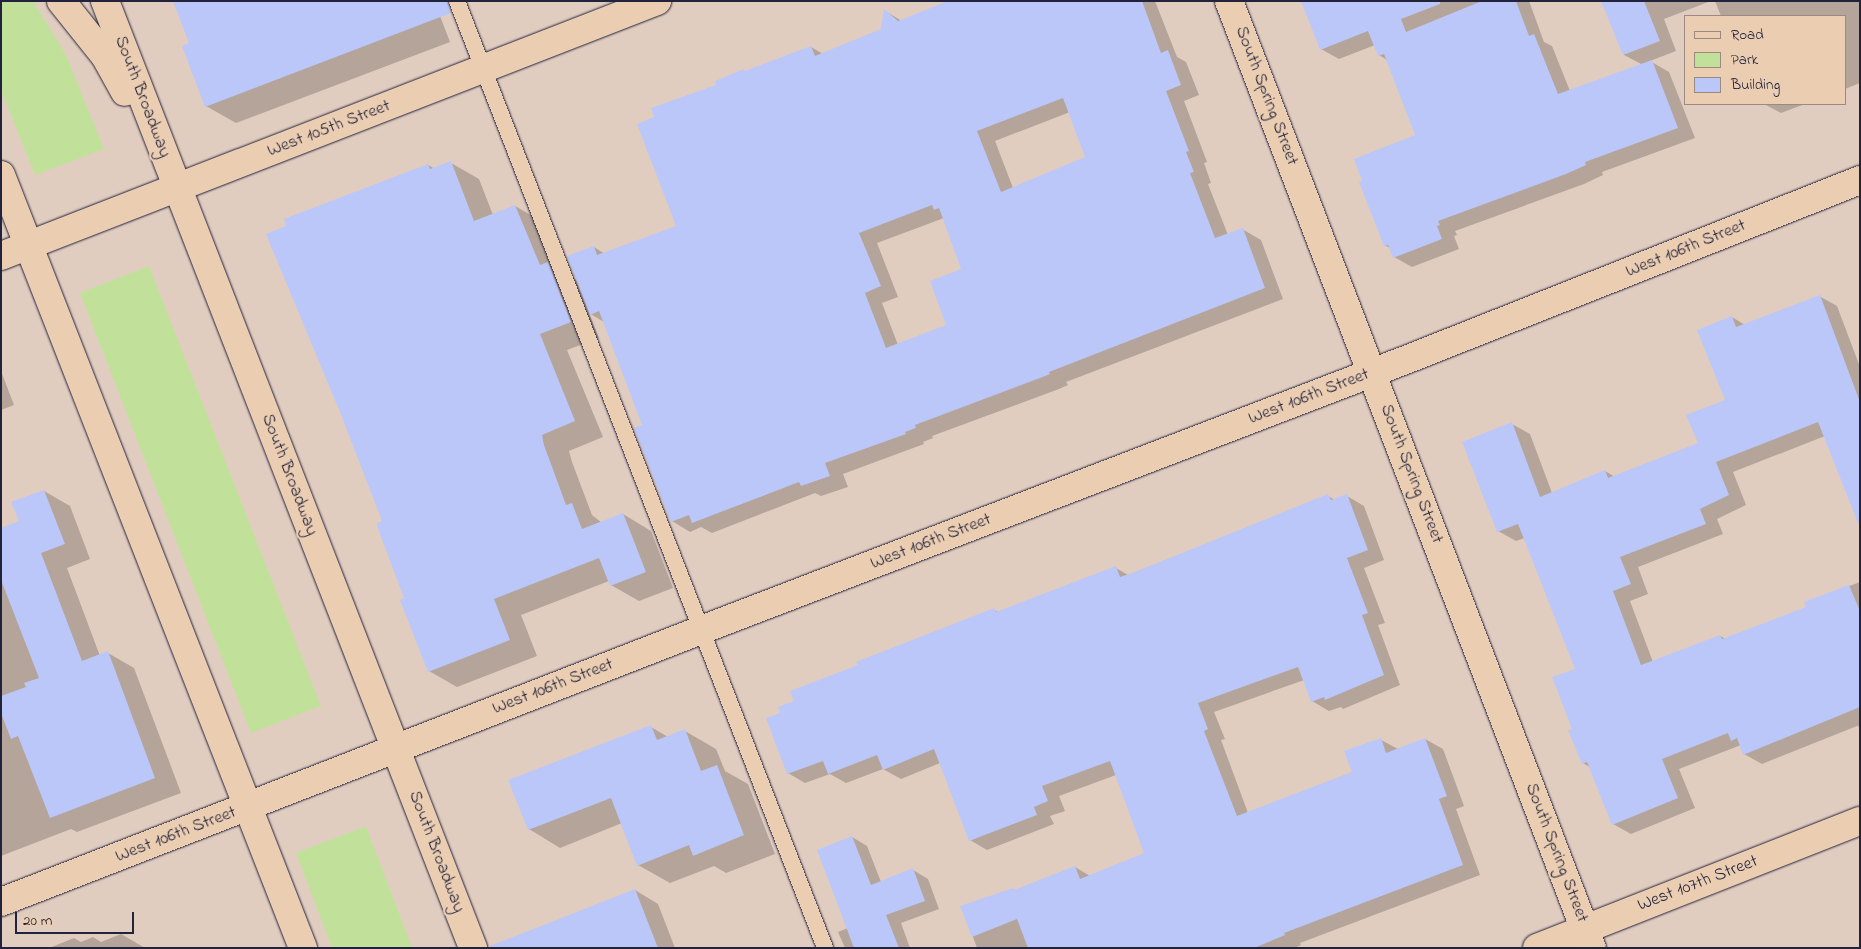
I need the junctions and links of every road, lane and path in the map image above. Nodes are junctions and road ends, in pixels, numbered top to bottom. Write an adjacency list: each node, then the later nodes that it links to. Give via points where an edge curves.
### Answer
1 (60, 1): 9 (street, via 105,56)
2 (105, 1): 9 (street, South Broadway)
3 (457, 1): 6 (lane)
4 (657, 1): 6 (street, West 105th Street)
5 (1229, 1): 12 (street, South Spring Street)
6 (483, 69): 9 (street, West 105th Street); 13 (lane)
7 (1, 175): 10 (street)
8 (1860, 180): 12 (street, West 106th Street)
9 (177, 188): 10 (street, West 105th Street); 14 (street, South Broadway)
10 (28, 245): 11 (street, West 105th Street); 15 (street)
11 (1, 256)
12 (1372, 373): 13 (street, West 106th Street); 18 (street, South Spring Street)
13 (701, 630): 14 (street, West 106th Street); 21 (lane)
14 (395, 748): 15 (street, West 106th Street); 20 (street, South Broadway)
15 (249, 807): 17 (street, West 106th Street); 19 (street)
16 (1860, 821): 18 (street, West 107th Street)
17 (1, 902)
18 (1589, 938): 22 (street, West 107th Street)
19 (303, 948)
20 (473, 948)
21 (824, 948)
22 (1537, 948)

